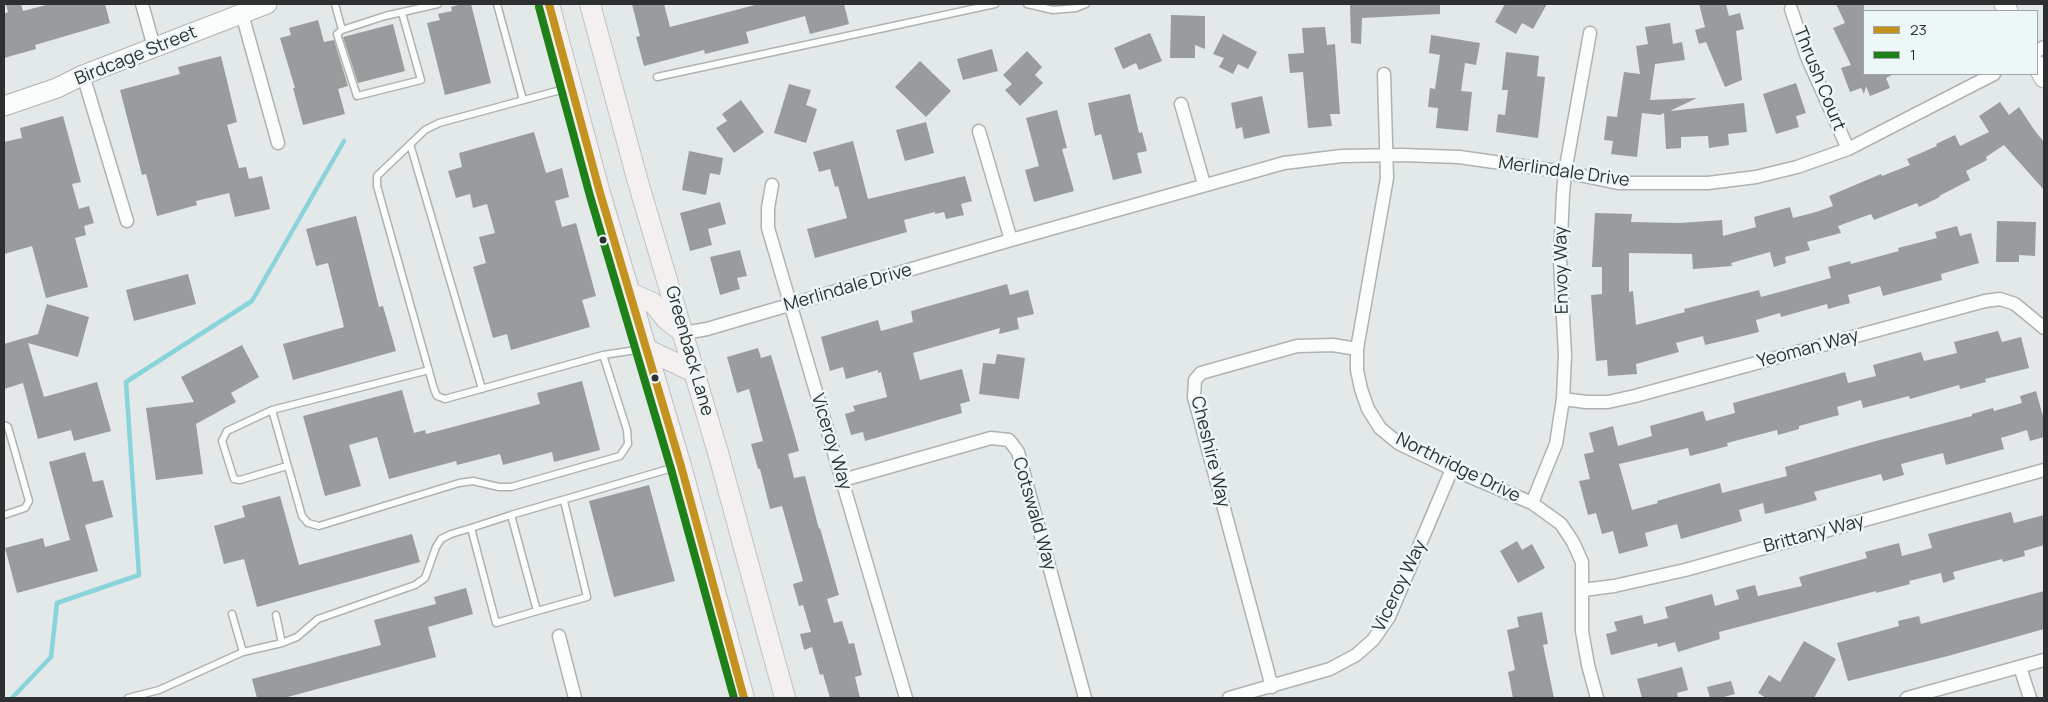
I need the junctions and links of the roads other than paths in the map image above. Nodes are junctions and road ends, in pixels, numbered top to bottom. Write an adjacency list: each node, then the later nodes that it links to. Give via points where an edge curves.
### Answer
1 (142, 4): 15 (street)
2 (335, 4): 13 (lane)
3 (438, 4): 12 (lane)
4 (497, 4): 23 (lane)
5 (549, 4): 22 (main road)
6 (590, 4): 39 (main road, Greenback Lane, via 638,182)
7 (995, 4): 20 (lane)
8 (1032, 4): 9 (lane, via 1053,10)
9 (1086, 4)
10 (252, 8): 15 (street, Birdcage Street); 27 (street)
11 (1791, 9): 29 (street, Thrush Court, via 1807,57)
12 (402, 13): 13 (lane); 13 (lane, via 420,80 357,96 337,34)
13 (342, 30)
14 (1590, 33): 31 (street, Envoy Way)
15 (154, 47): 18 (street, Birdcage Street)
16 (2038, 67): 21 (street)
17 (1384, 74): 30 (street, Northridge Drive)
18 (83, 75): 25 (street, Birdcage Street, via 57,88); 34 (street)
19 (1992, 75): 29 (street, Merlindale Drive)
20 (657, 77)
21 (2044, 78)
22 (572, 87): 23 (lane); 36 (main road)
23 (523, 100): 28 (lane, via 439,123 424,130)
24 (1181, 104): 32 (street)
25 (4, 106)
26 (979, 131): 35 (street)
27 (278, 143)
28 (410, 144): 43 (lane, via 377,176 377,186); 45 (lane)
29 (1848, 149): 31 (street, Merlindale Drive, via 1756,177 1708,183 1618,183)
30 (1386, 155): 31 (street, Merlindale Drive, via 1459,157); 32 (street, Merlindale Drive, via 1284,163); 41 (street, Northridge Drive, via 1387,178)
31 (1565, 172): 46 (street, Envoy Way, via 1560,260 1565,355)
32 (1204, 184): 35 (street, Merlindale Drive)
33 (772, 185): 37 (street, Viceroy Way, via 768,228)
34 (127, 221)
35 (1010, 240): 37 (street, Merlindale Drive)
36 (630, 293): 39 (main road, via 652,303); 40 (main road)
37 (790, 305): 39 (street, Merlindale Drive); 53 (street, Viceroy Way)
38 (2044, 328): 46 (street, Yeoman Way, via 2015,304 2000,299 1984,301 1635,396 1608,402)
39 (684, 333): 44 (main road, Greenback Lane)
40 (646, 349): 42 (lane); 44 (main road); 50 (main road)
41 (1357, 349): 51 (street, Northridge Drive, via 1361,389 1380,428 1398,443); 68 (street, Cheshire Way, via 1333,345 1297,346 1201,374 1195,380 1194,397)
42 (603, 355): 45 (lane); 49 (lane, via 627,430 628,444 620,456 511,487 473,481 459,483 319,526 308,523 302,516)
43 (429, 370): 45 (lane, via 437,396 445,399); 47 (lane)
44 (696, 373): 72 (main road, Greenback Lane)
45 (482, 389)
46 (1563, 399): 55 (street, Envoy Way, via 1556,444)
47 (272, 410): 49 (lane); 49 (lane, via 227,431 222,441 234,479)
48 (4, 425): 56 (lane, via 8,427 29,501 25,508)
49 (287, 466)
50 (681, 466): 54 (lane); 71 (main road)
51 (1452, 469): 55 (street, Northridge Drive); 68 (street, Viceroy Way, via 1389,617 1373,640 1356,655 1330,669)
52 (2044, 470): 59 (street, Brittany Way, via 1685,570)
53 (843, 480): 73 (street, Viceroy Way); 74 (street, Cotswald Way, via 991,438 1009,440 1018,452)
54 (564, 501): 57 (lane); 60 (lane, via 587,597)
55 (1532, 503): 59 (street, Northridge Drive, via 1561,524 1573,542 1582,562)
56 (4, 515)
57 (511, 515): 58 (lane); 60 (lane)
58 (471, 528): 60 (lane, via 496,623); 64 (lane, via 441,539 425,578 416,585 318,619 297,637)
59 (1583, 590): 76 (street, Northridge Drive, via 1582,631)
60 (537, 611)
61 (232, 614): 65 (lane)
62 (276, 615): 64 (lane)
63 (559, 636): 70 (street)
64 (282, 643): 65 (lane)
65 (243, 652): 69 (lane, via 159,690)
66 (2044, 660): 67 (street)
67 (2020, 667): 77 (street); 78 (street)
68 (1272, 687): 75 (street, Viceroy Way)
69 (128, 698)
70 (575, 698)
71 (744, 698)
72 (784, 698)
73 (906, 698)
74 (1085, 698)
75 (1229, 698)
76 (1597, 698)
77 (1907, 698)
78 (2030, 698)

